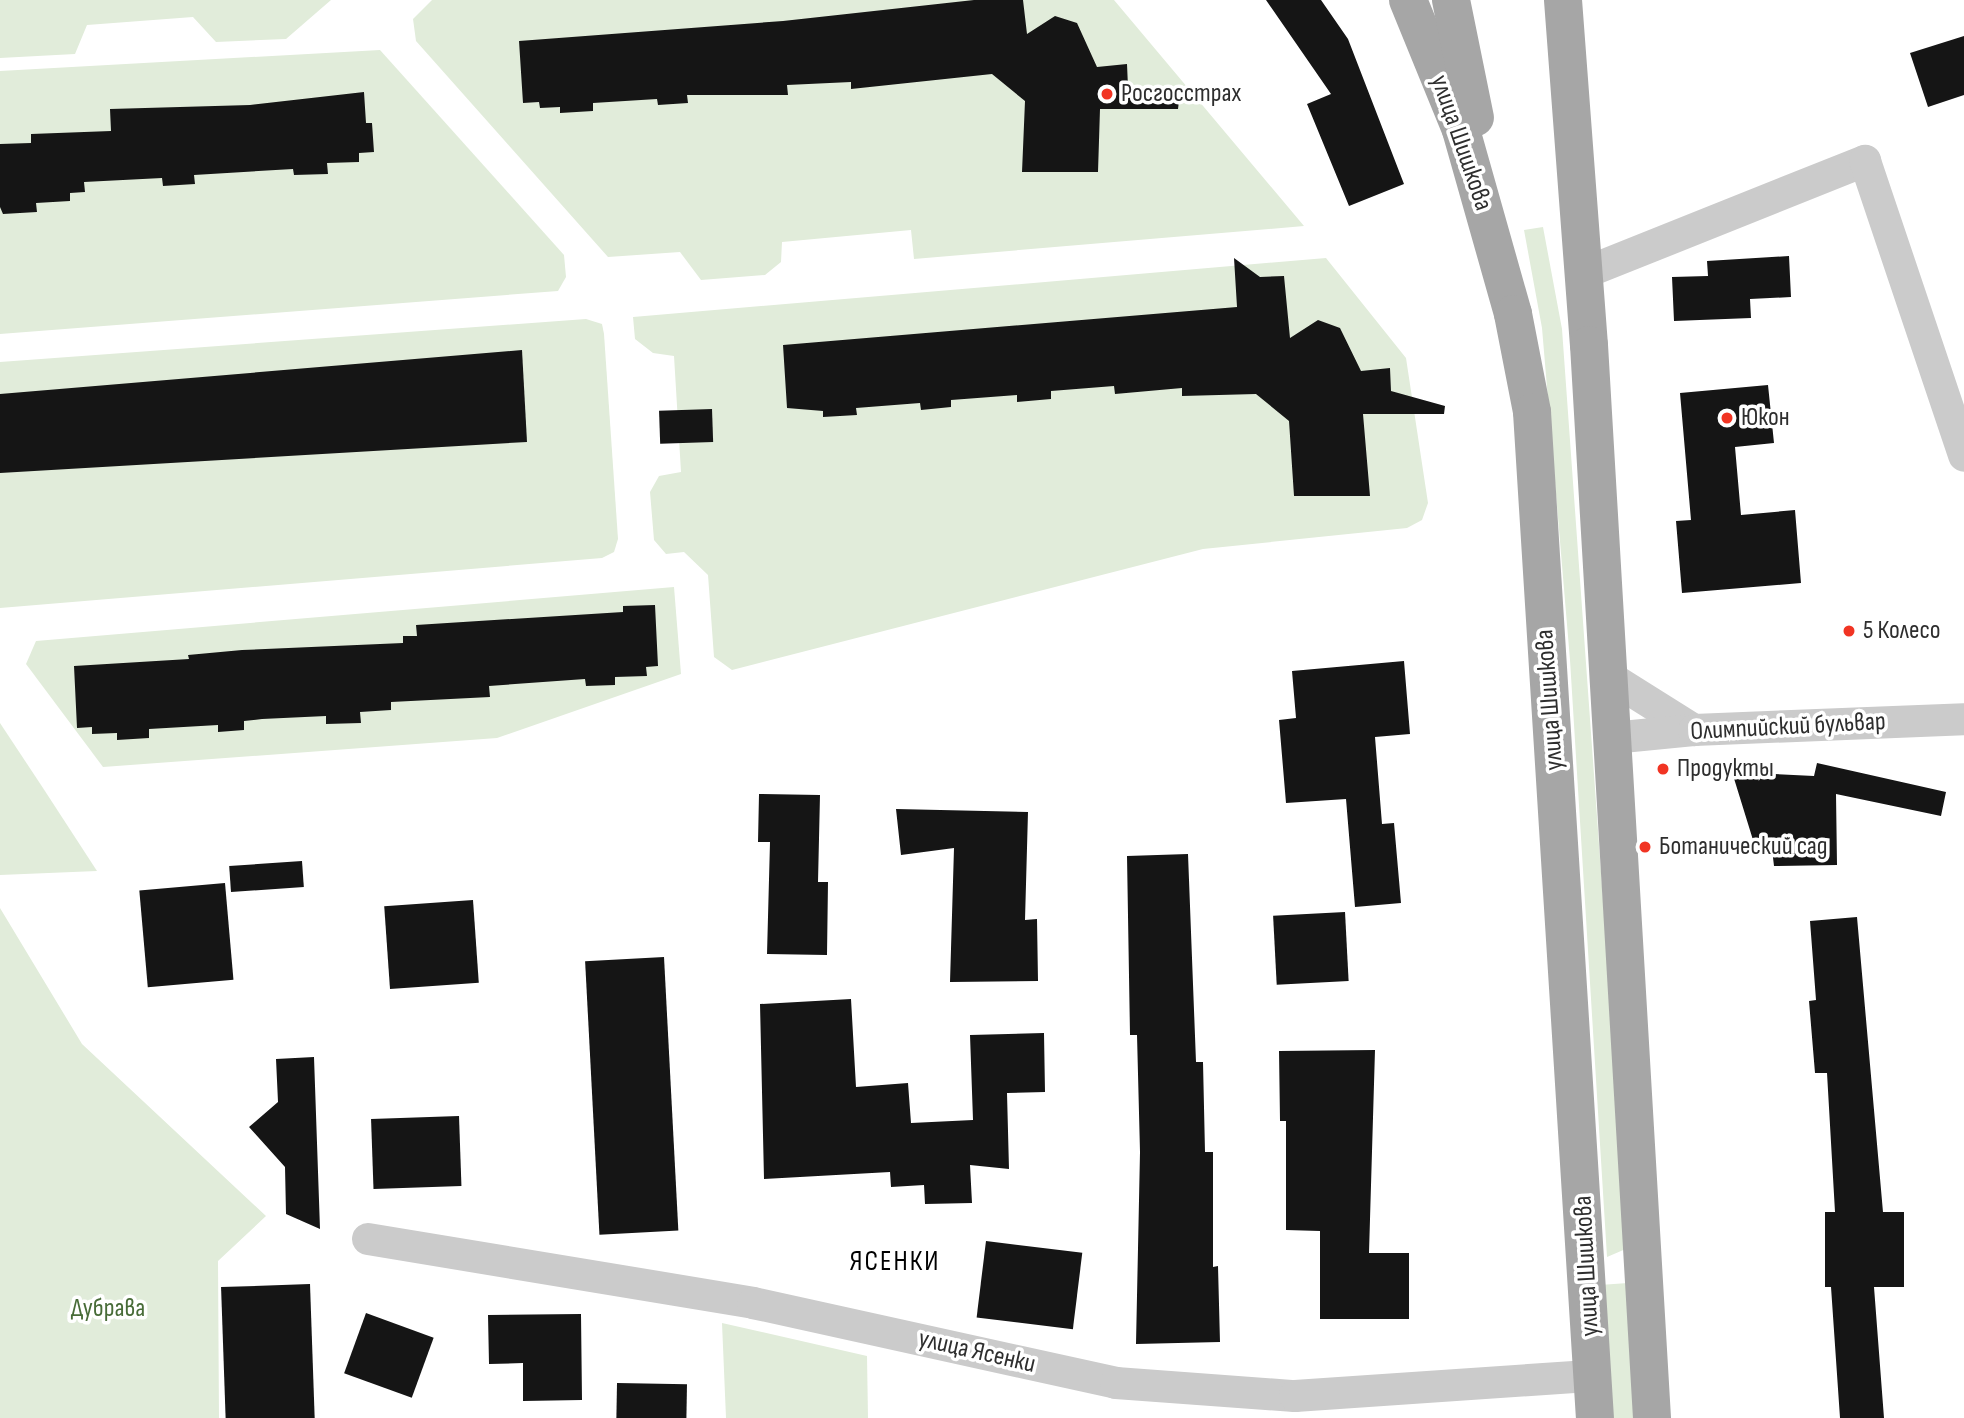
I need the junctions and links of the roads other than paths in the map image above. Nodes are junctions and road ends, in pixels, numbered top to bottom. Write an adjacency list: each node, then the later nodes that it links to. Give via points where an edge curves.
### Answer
1 (1408, 0): 5 (main road, улица Шишкова, via 1461,130)
2 (1451, 0): 5 (main road)
3 (1563, 0): 4 (main road, улица Шишкова)
4 (1582, 274): 6 (street, via 1865,161); 7 (main road, улица Шишкова)
5 (1513, 314): 13 (main road, улица Шишкова, via 1532,412)
6 (1964, 456)
7 (1608, 676): 9 (street); 10 (main road, улица Шишкова)
8 (1964, 719): 9 (street, Олимпийский бульвар)
9 (1694, 730): 10 (street, Олимпийский бульвар)
10 (1612, 738): 12 (main road, улица Шишкова)
11 (368, 1239): 14 (street, улица Ясенки, via 753,1303 1116,1383 1295,1396)
12 (1642, 1282): 13 (main road); 16 (main road, улица Шишкова)
13 (1589, 1285): 14 (main road, улица Шишкова)
14 (1592, 1376): 15 (main road, улица Шишкова)
15 (1595, 1418)
16 (1652, 1418)

